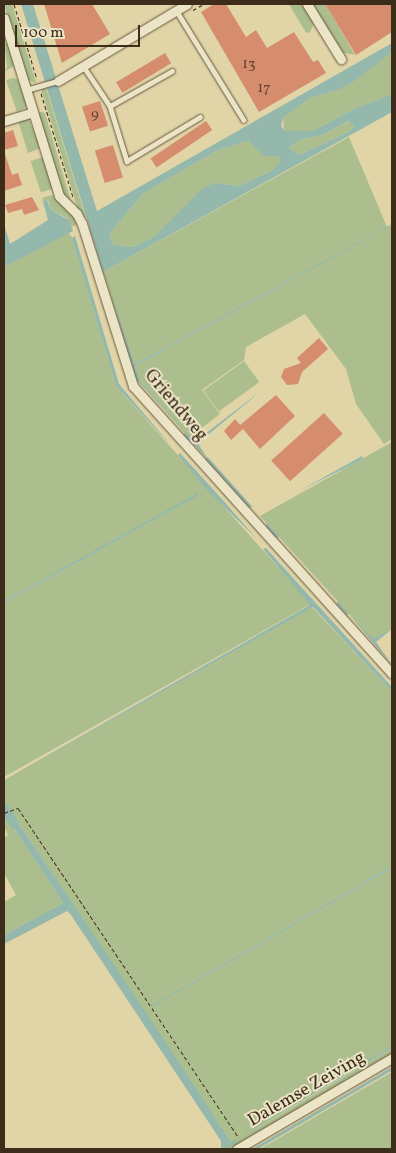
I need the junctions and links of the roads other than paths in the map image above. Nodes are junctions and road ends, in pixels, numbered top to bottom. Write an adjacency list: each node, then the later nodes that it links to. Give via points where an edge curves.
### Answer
1 (187, 4): 3 (street)
2 (307, 4): 5 (street)
3 (176, 10): 6 (street); 13 (lane)
4 (4, 18): 9 (street, Griendweg)
5 (341, 59)
6 (84, 67): 8 (street); 10 (lane)
7 (172, 71): 10 (lane)
8 (58, 81): 9 (lane)
9 (26, 90): 11 (street, Griendweg)
10 (110, 106): 12 (lane, via 127,161)
11 (33, 112): 14 (street); 15 (street, Griendweg, via 59,196 82,224 133,386)
12 (200, 117)
13 (244, 120)
14 (4, 121)
15 (392, 674)
16 (392, 1058): 17 (street, Dalemse Zeiving)
17 (240, 1148)

